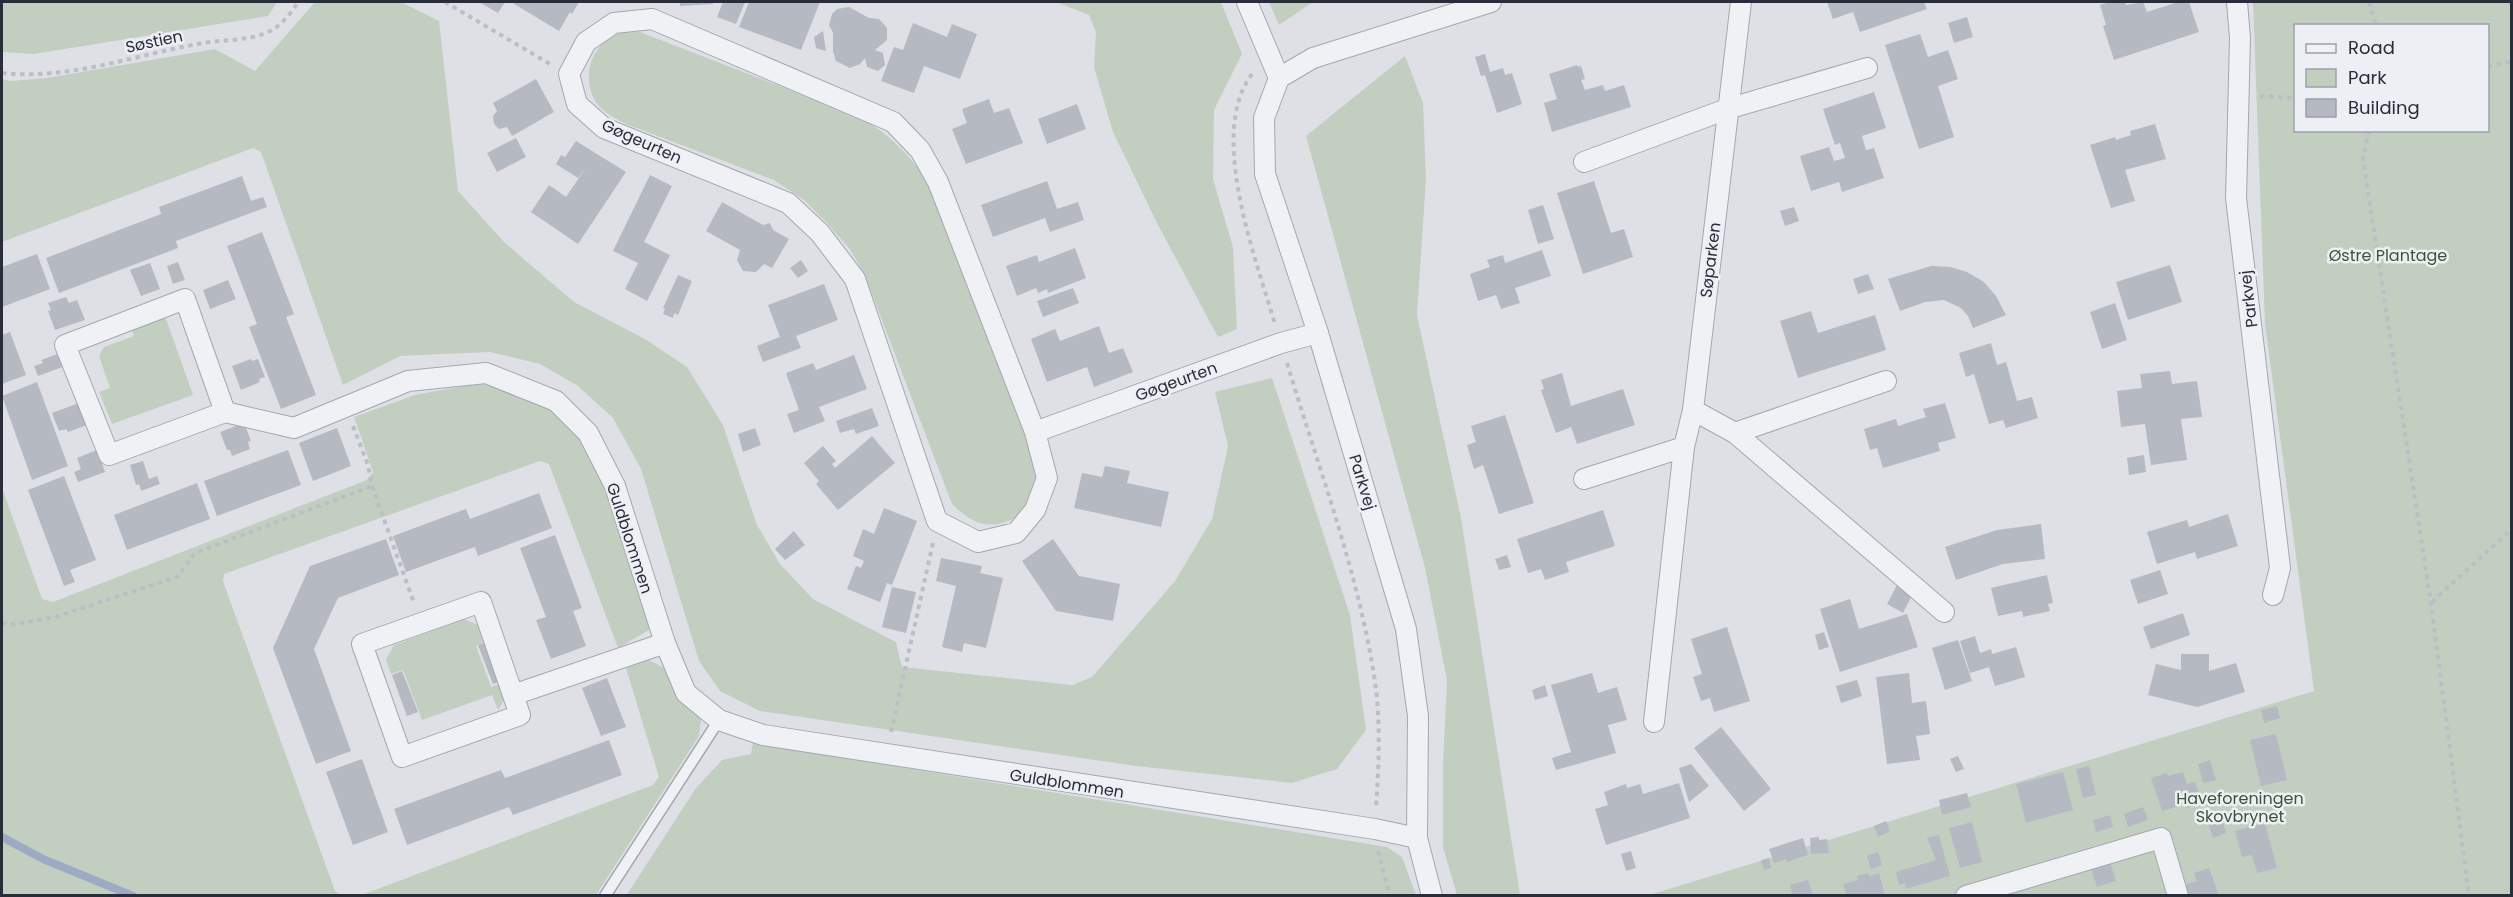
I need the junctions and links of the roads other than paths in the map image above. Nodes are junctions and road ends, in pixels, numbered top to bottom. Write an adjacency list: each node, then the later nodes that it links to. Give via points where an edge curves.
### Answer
1 (1247, 2): 6 (street)
2 (1491, 2): 6 (street, via 1313,58)
3 (1741, 2): 7 (street, Søparken)
4 (2237, 2): 17 (street, Parkvej, via 2240,38 2236,198 2280,568)
5 (1867, 68): 7 (street)
6 (1279, 78): 9 (street, Parkvej, via 1264,118 1265,174)
7 (1727, 109): 8 (street); 11 (street, Søparken)
8 (1584, 162)
9 (1318, 333): 13 (street, Gøgeurten); 23 (street, Parkvej, via 1406,628 1418,716)
10 (1886, 381): 14 (street)
11 (1692, 410): 14 (street); 15 (street, Søparken)
12 (225, 412): 12 (street, via 110,455 65,345 185,299); 19 (street, Guldblommen, via 294,428 408,381 486,373 556,401 588,433 615,486)
13 (1035, 432): 13 (street, Gøgeurten, via 938,182 920,150 893,122 652,19 614,23 586,42 569,75 577,104 604,128 788,203 820,233 855,279 937,521 978,542 1016,533 1035,510 1047,478)
14 (1735, 433): 18 (street)
15 (1684, 447): 16 (street); 22 (street, Søparken)
16 (1584, 479)
17 (2273, 595)
18 (1944, 612)
19 (664, 643): 20 (street); 21 (street, Guldblommen, via 686,693)
20 (513, 695): 20 (street, via 520,715 402,757 362,644 481,602)
21 (719, 720): 23 (street, Guldblommen, via 763,735); 24 (lane)
22 (1654, 722)
23 (1417, 838): 25 (street, Parkvej)
24 (605, 896)
25 (1432, 896)
26 (1966, 896): 27 (street, via 2161,838)
27 (2178, 896)

